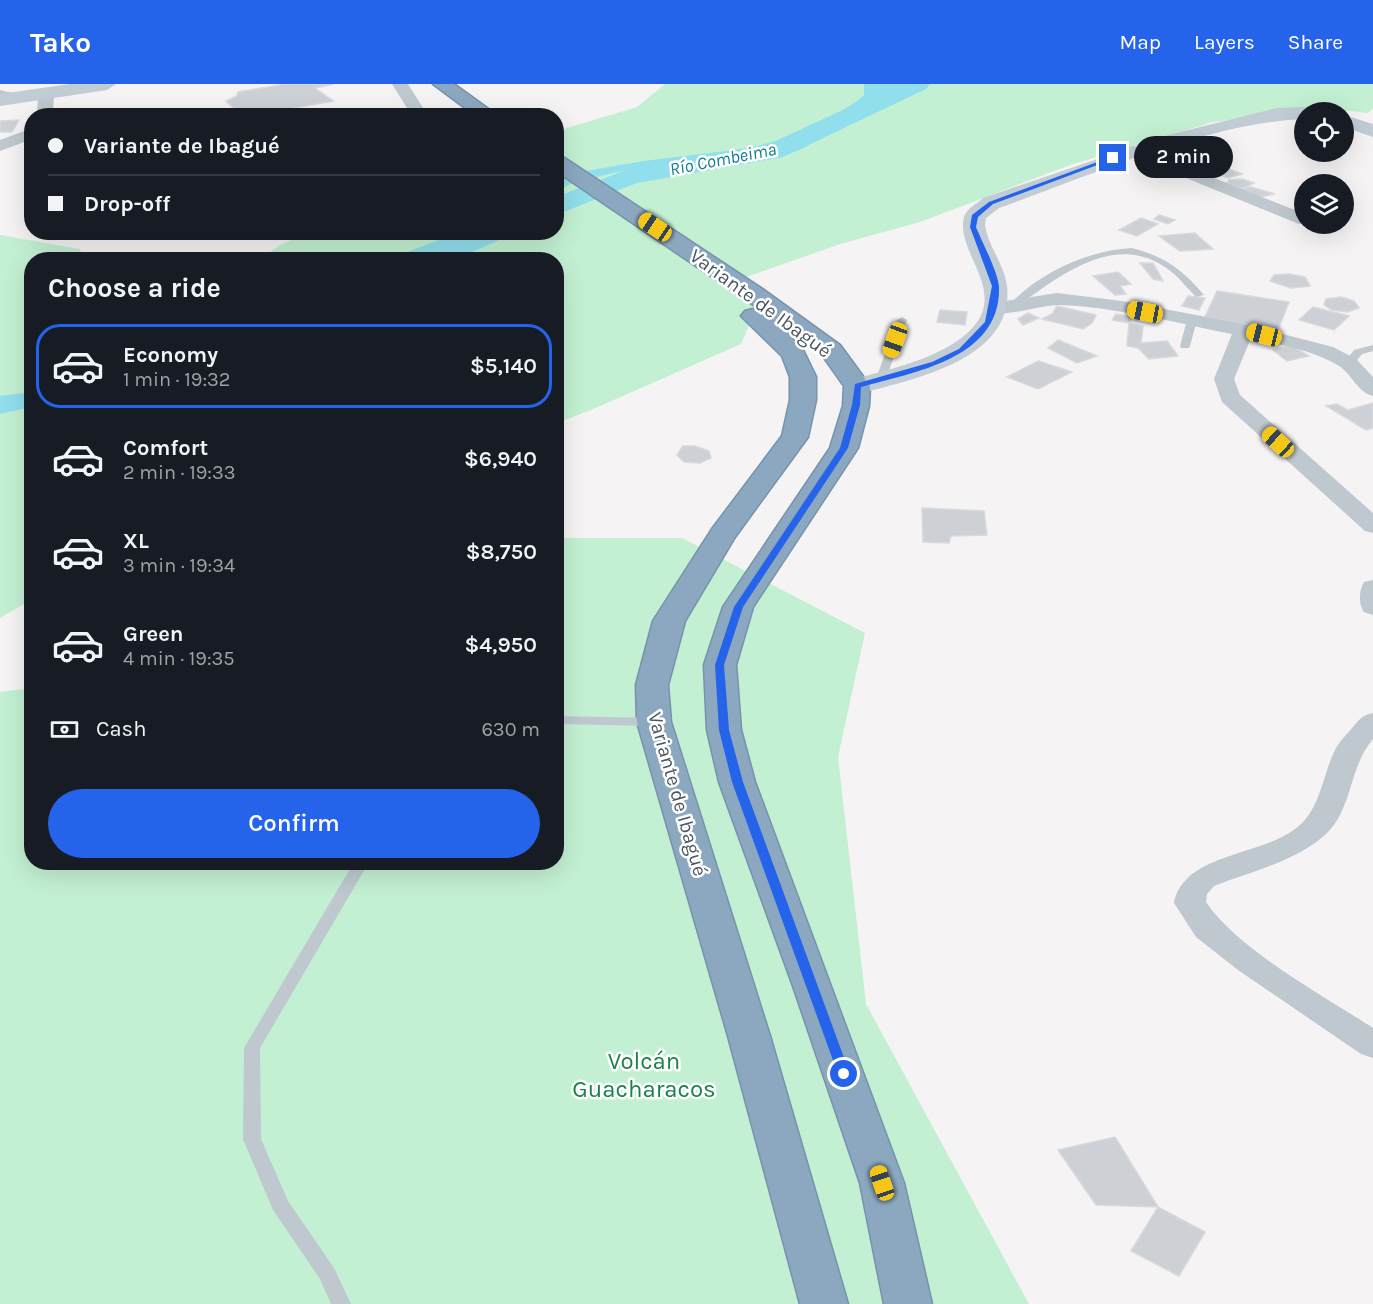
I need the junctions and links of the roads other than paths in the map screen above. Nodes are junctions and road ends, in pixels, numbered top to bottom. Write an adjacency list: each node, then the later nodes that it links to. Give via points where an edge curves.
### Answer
1 (107, 84): 5 (street)
2 (400, 84): 7 (street)
3 (418, 84): 4 (highway)
4 (444, 91): 8 (highway); 9 (highway)
5 (26, 93): 6 (street)
6 (38, 108)
7 (415, 108)
8 (457, 108)
9 (475, 108)
10 (1294, 113): 15 (street, via 1277,114)
11 (1354, 124): 12 (street)
12 (1373, 131)
13 (24, 136): 14 (street)
14 (0, 146)
15 (1133, 151): 18 (street); 21 (street, via 991,203 975,216 973,227 996,286)
16 (564, 166): 28 (highway, Variante de Ibagué, via 753,292)
17 (564, 185): 35 (highway, Variante de Ibagué, via 765,324 793,353 803,377 803,400 795,437 722,535 669,621 652,685)
18 (1294, 216)
19 (1199, 295): 20 (lane, via 1186,278 1165,263 1144,251 1126,250 1100,254 1067,267)
20 (1016, 303): 21 (street); 23 (street, via 1057,298)
21 (993, 309): 28 (street, via 989,323 962,351 934,364)
22 (902, 320): 28 (lane)
23 (1192, 320): 24 (street); 25 (lane)
24 (1244, 330): 27 (street, via 1313,346); 30 (street, via 1224,380 1230,397)
25 (1185, 346)
26 (1373, 348): 27 (lane, via 1358,351)
27 (1349, 363): 29 (street)
28 (869, 382): 40 (highway, via 856,405 844,448 738,607 720,665 724,730 737,782 882,1183)
29 (1373, 390)
30 (1373, 526)
31 (1373, 587): 32 (street)
32 (1373, 607)
33 (564, 720): 35 (lane)
34 (1373, 721): 37 (street, via 1349,749 1326,814 1311,832 1295,843 1203,879 1192,891 1190,903 1207,929)
35 (654, 722): 39 (highway, Variante de Ibagué, via 749,1036)
36 (357, 870): 38 (lane, via 252,1048 252,1139 280,1205 327,1274)
37 (1373, 1046)
38 (341, 1304)
39 (824, 1304)
40 (908, 1304)

